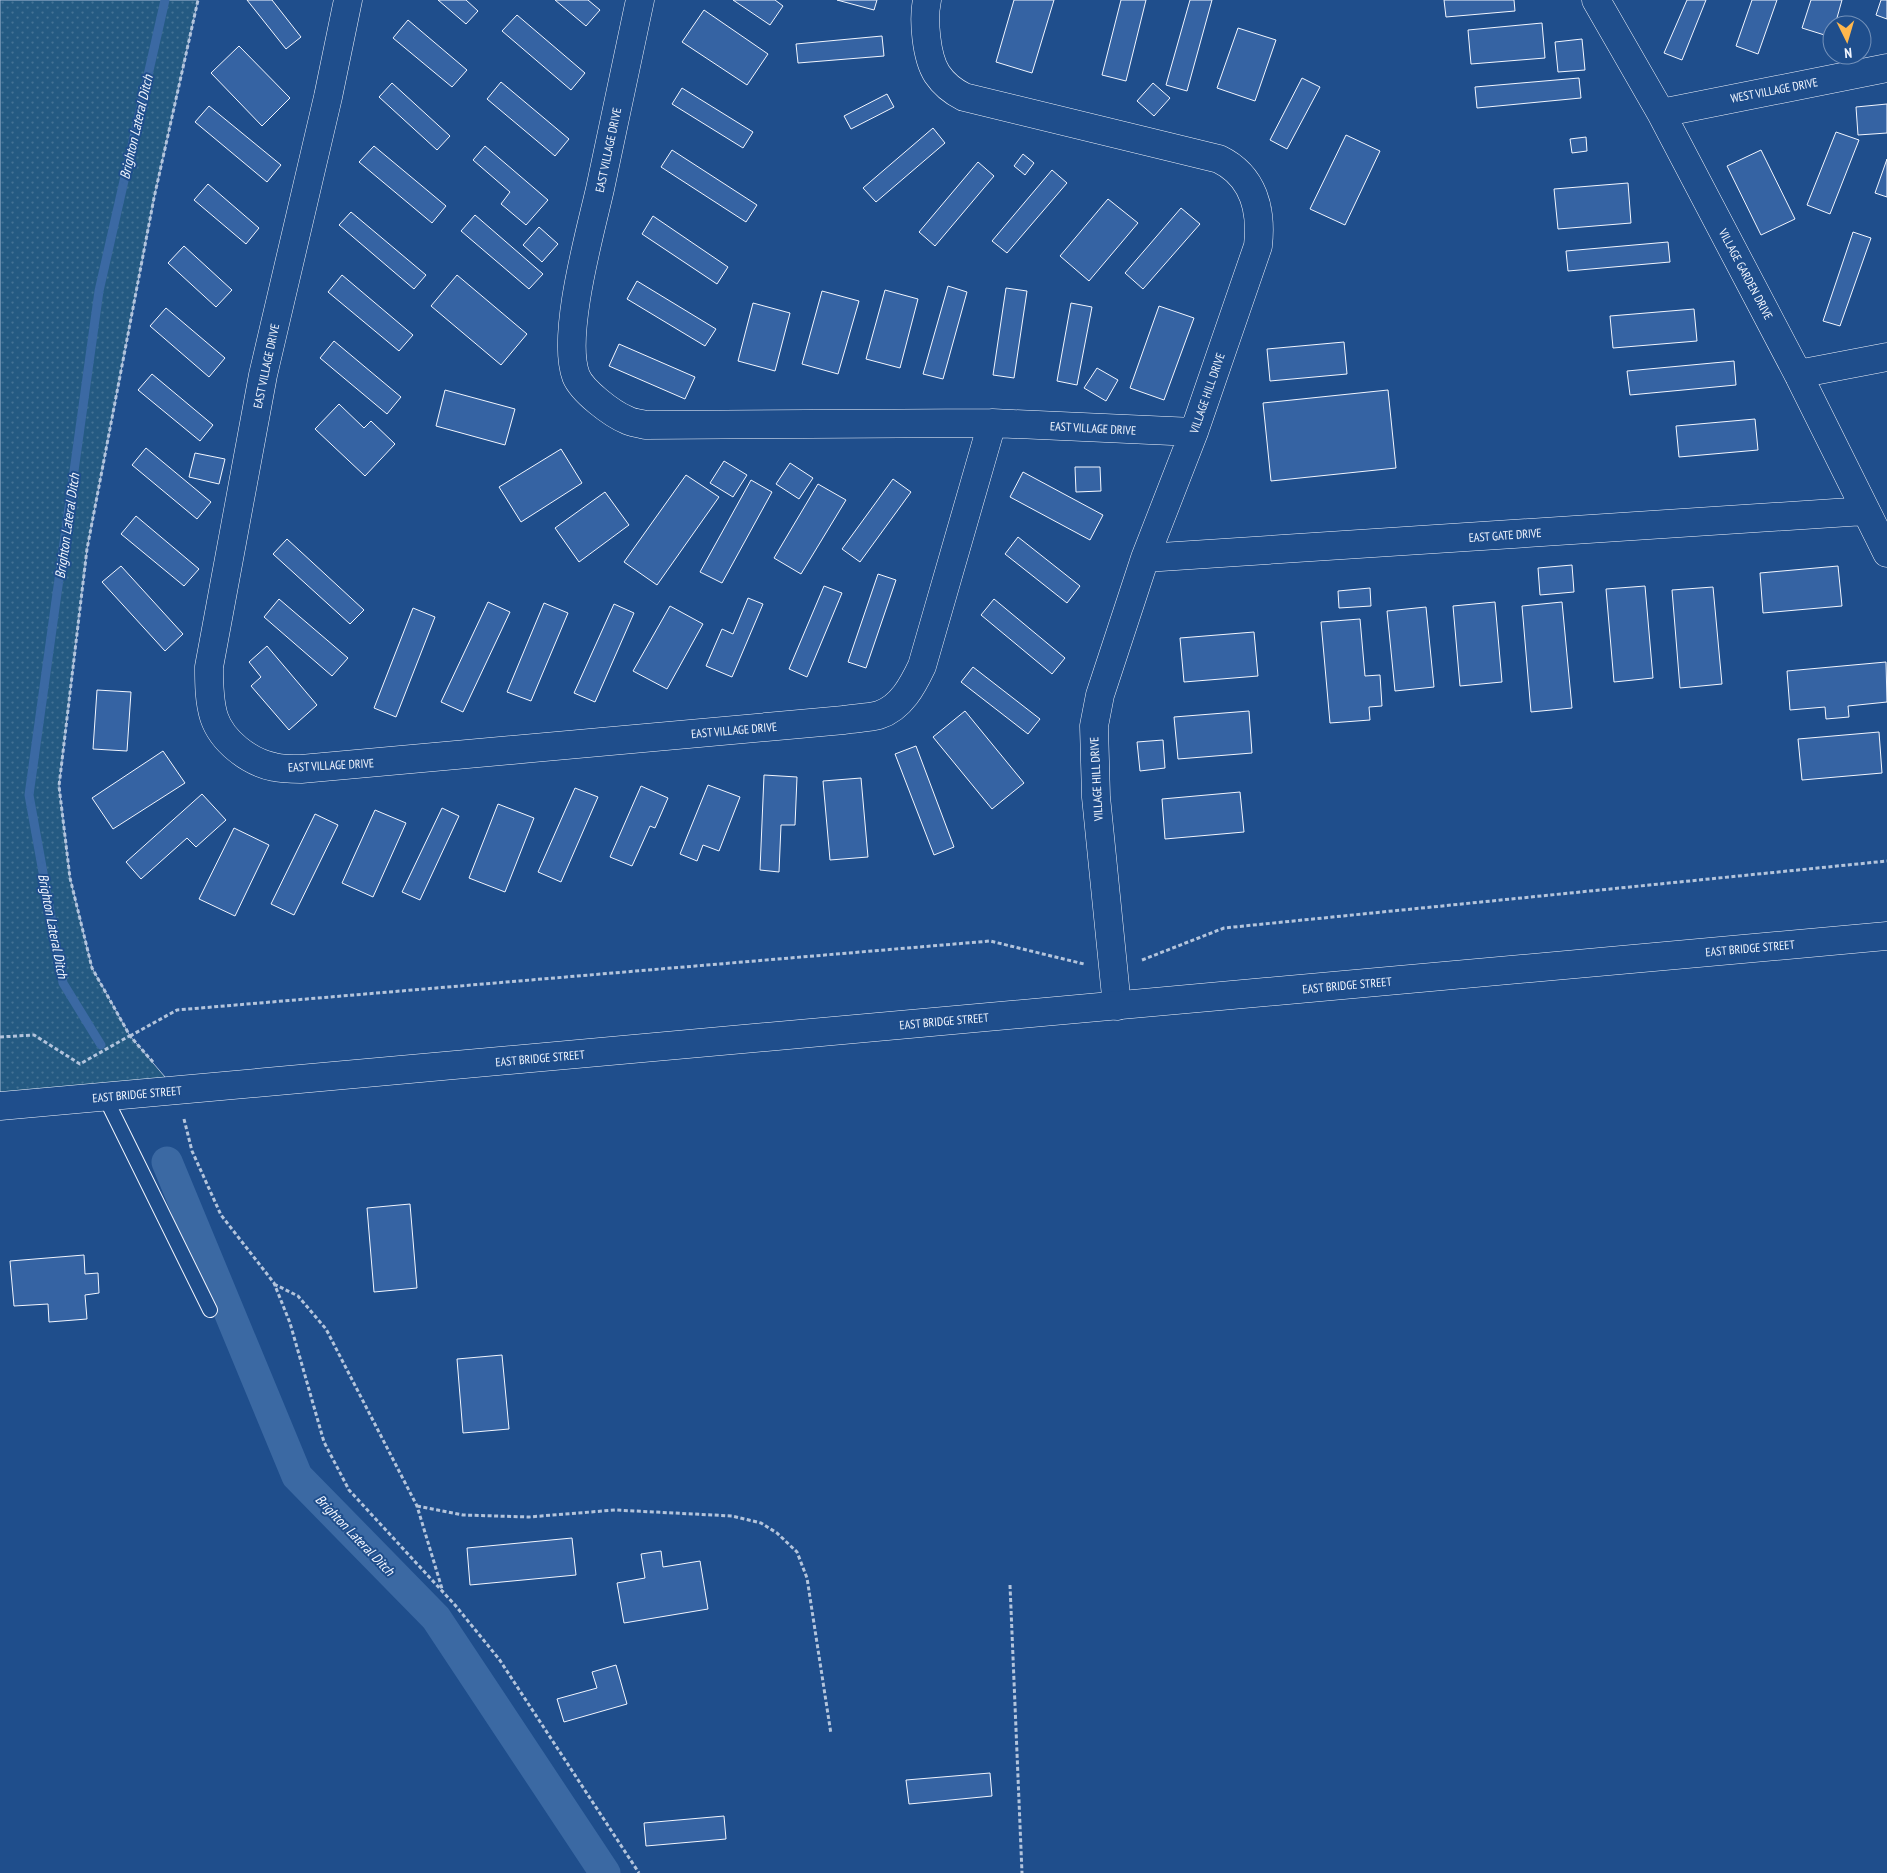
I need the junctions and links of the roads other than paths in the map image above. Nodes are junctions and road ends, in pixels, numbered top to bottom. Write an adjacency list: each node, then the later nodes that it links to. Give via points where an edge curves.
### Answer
1 (348, 0): 9 (street, EAST VILLAGE DRIVE, via 263,374 209,666 214,716 220,729 243,755 274,768 301,769 880,715 902,699 922,666)
2 (640, 0): 9 (street, EAST VILLAGE DRIVE, via 578,289 572,338 574,368 584,388 607,408 627,420 645,425)
3 (927, 0): 10 (street, VILLAGE HILL DRIVE, via 925,21 929,52 937,73 955,93 1219,159 1232,165 1252,191 1259,215 1258,246)
4 (1596, 0): 6 (street, VILLAGE GARDEN DRIVE)
5 (1887, 68): 6 (street, WEST VILLAGE DRIVE)
6 (1661, 113): 8 (street, VILLAGE GARDEN DRIVE)
7 (1887, 357): 8 (street)
8 (1798, 374): 11 (street, VILLAGE GARDEN DRIVE)
9 (992, 423): 10 (street, EAST VILLAGE DRIVE)
10 (1194, 432): 13 (street, VILLAGE HILL DRIVE)
11 (1865, 511): 12 (street, VILLAGE GARDEN DRIVE); 13 (street, EAST GATE DRIVE)
12 (1887, 553)
13 (1145, 558): 15 (street, VILLAGE HILL DRIVE, via 1100,695 1094,726 1096,797)
14 (1887, 936): 15 (street, EAST BRIDGE STREET)
15 (1117, 1006): 16 (street, EAST BRIDGE STREET)
16 (105, 1097): 17 (street, EAST BRIDGE STREET); 18 (lane)
17 (0, 1106)
18 (210, 1310)

